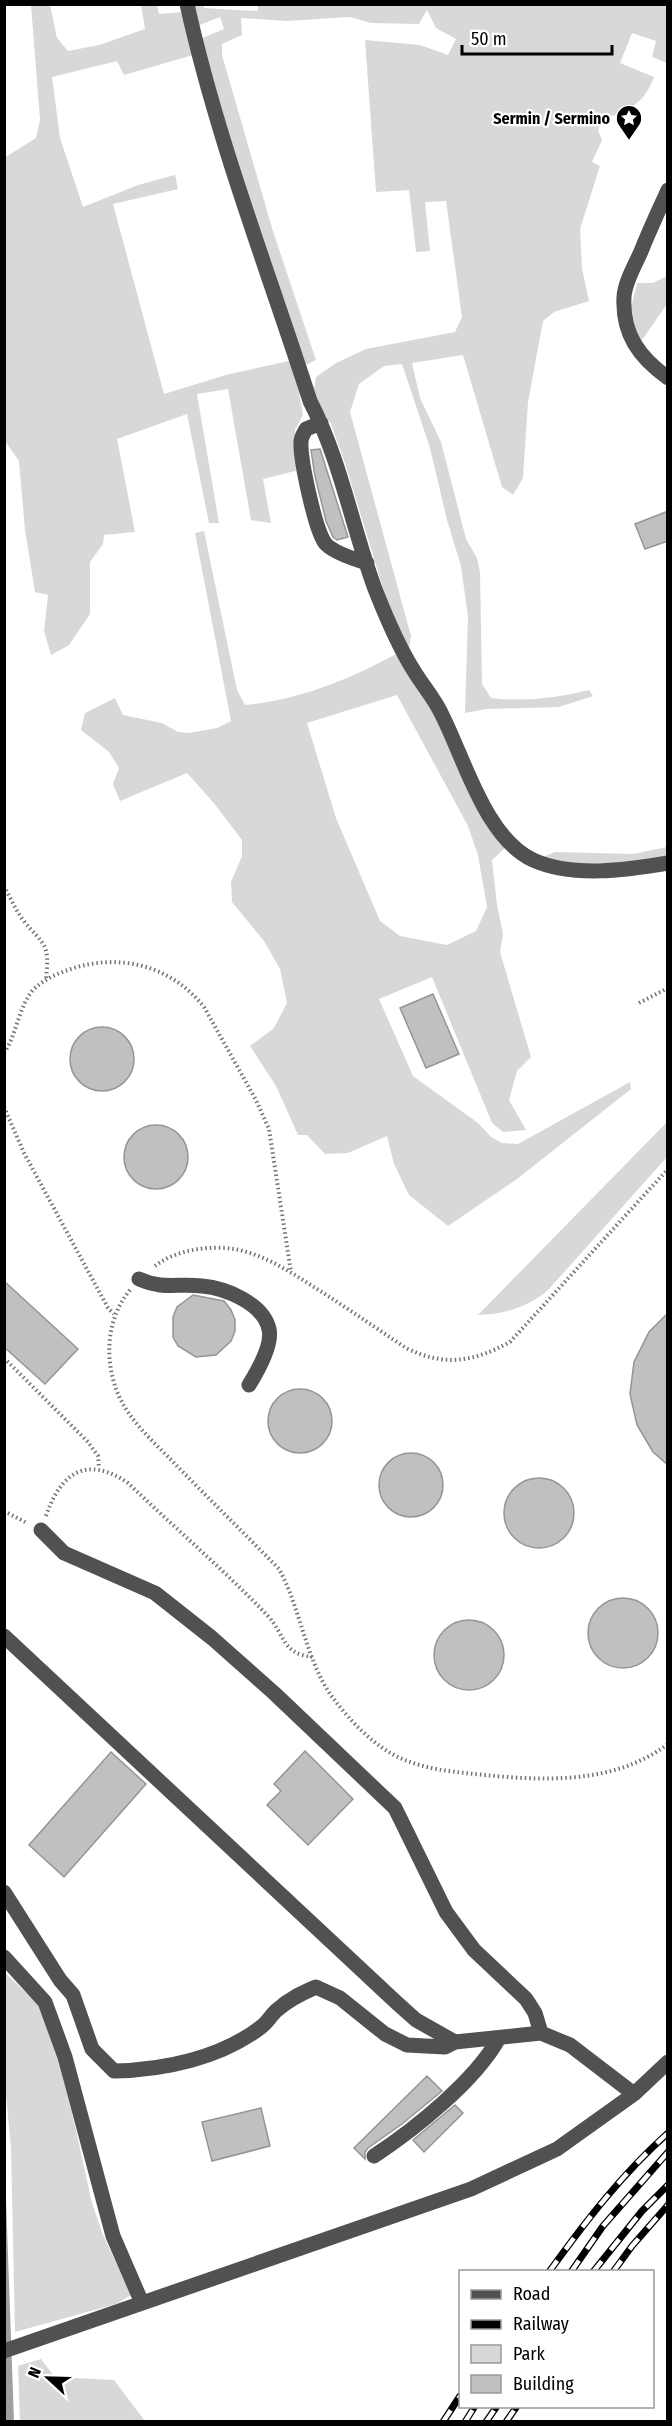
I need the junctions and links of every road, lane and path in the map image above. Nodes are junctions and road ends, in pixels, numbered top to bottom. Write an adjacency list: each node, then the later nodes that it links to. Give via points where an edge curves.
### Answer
1 (188, 4): 4 (street, via 229,157 310,401)
2 (668, 190): 3 (street, via 624,296 626,324 635,346 647,363)
3 (668, 378)
4 (321, 423): 5 (street); 5 (street, via 306,429 301,440 317,524 326,544)
5 (368, 563): 6 (street, via 392,629 412,669 442,714 482,802 502,834 532,859 553,866 608,870)
6 (668, 862)
7 (4, 886): 8 (path, via 17,911 46,946)
8 (46, 980): 11 (path, via 32,991); 14 (path, via 80,965 126,962 166,974 195,995 269,1129)
9 (668, 988): 10 (path)
10 (639, 1003)
11 (4, 1053)
12 (4, 1107): 16 (path, via 24,1153)
13 (668, 1169): 14 (path, via 510,1342 470,1359 424,1357)
14 (291, 1273): 15 (path, via 256,1255 213,1247 163,1260)
15 (139, 1279): 16 (path); 18 (street, via 154,1286 218,1288 239,1296 260,1313 269,1329 267,1349)
16 (114, 1314): 23 (path, via 109,1355 112,1375 131,1417 279,1569 290,1589)
17 (4, 1358): 19 (path, via 88,1442 98,1456)
18 (249, 1385)
19 (99, 1468): 21 (path, via 84,1470 64,1481 51,1501); 23 (path, via 128,1483 247,1596 270,1619 288,1649)
20 (4, 1511): 21 (path)
21 (41, 1530): 27 (street, via 64,1553 155,1593 265,1685 395,1808 446,1912 474,1950 526,1999)
22 (4, 1636): 29 (street, via 397,2004)
23 (312, 1657): 24 (path, via 331,1697 357,1727 398,1757 443,1771 562,1779 628,1766)
24 (668, 1744)
25 (4, 1892): 29 (street, via 73,1995 92,2049 114,2071 180,2063 227,2048 263,2026 295,1996 316,1987 340,1998 386,2034 407,2044 445,2047)
26 (4, 1957): 33 (street, via 45,2002 113,2236)
27 (541, 2033): 28 (street); 31 (street, via 570,2044)
28 (499, 2038): 29 (street); 32 (street, via 474,2071 399,2140)
29 (455, 2042)
30 (668, 2062): 31 (street)
31 (634, 2094): 33 (street, via 557,2149 471,2189)
32 (374, 2156)
33 (142, 2303): 34 (street)
34 (4, 2351)

